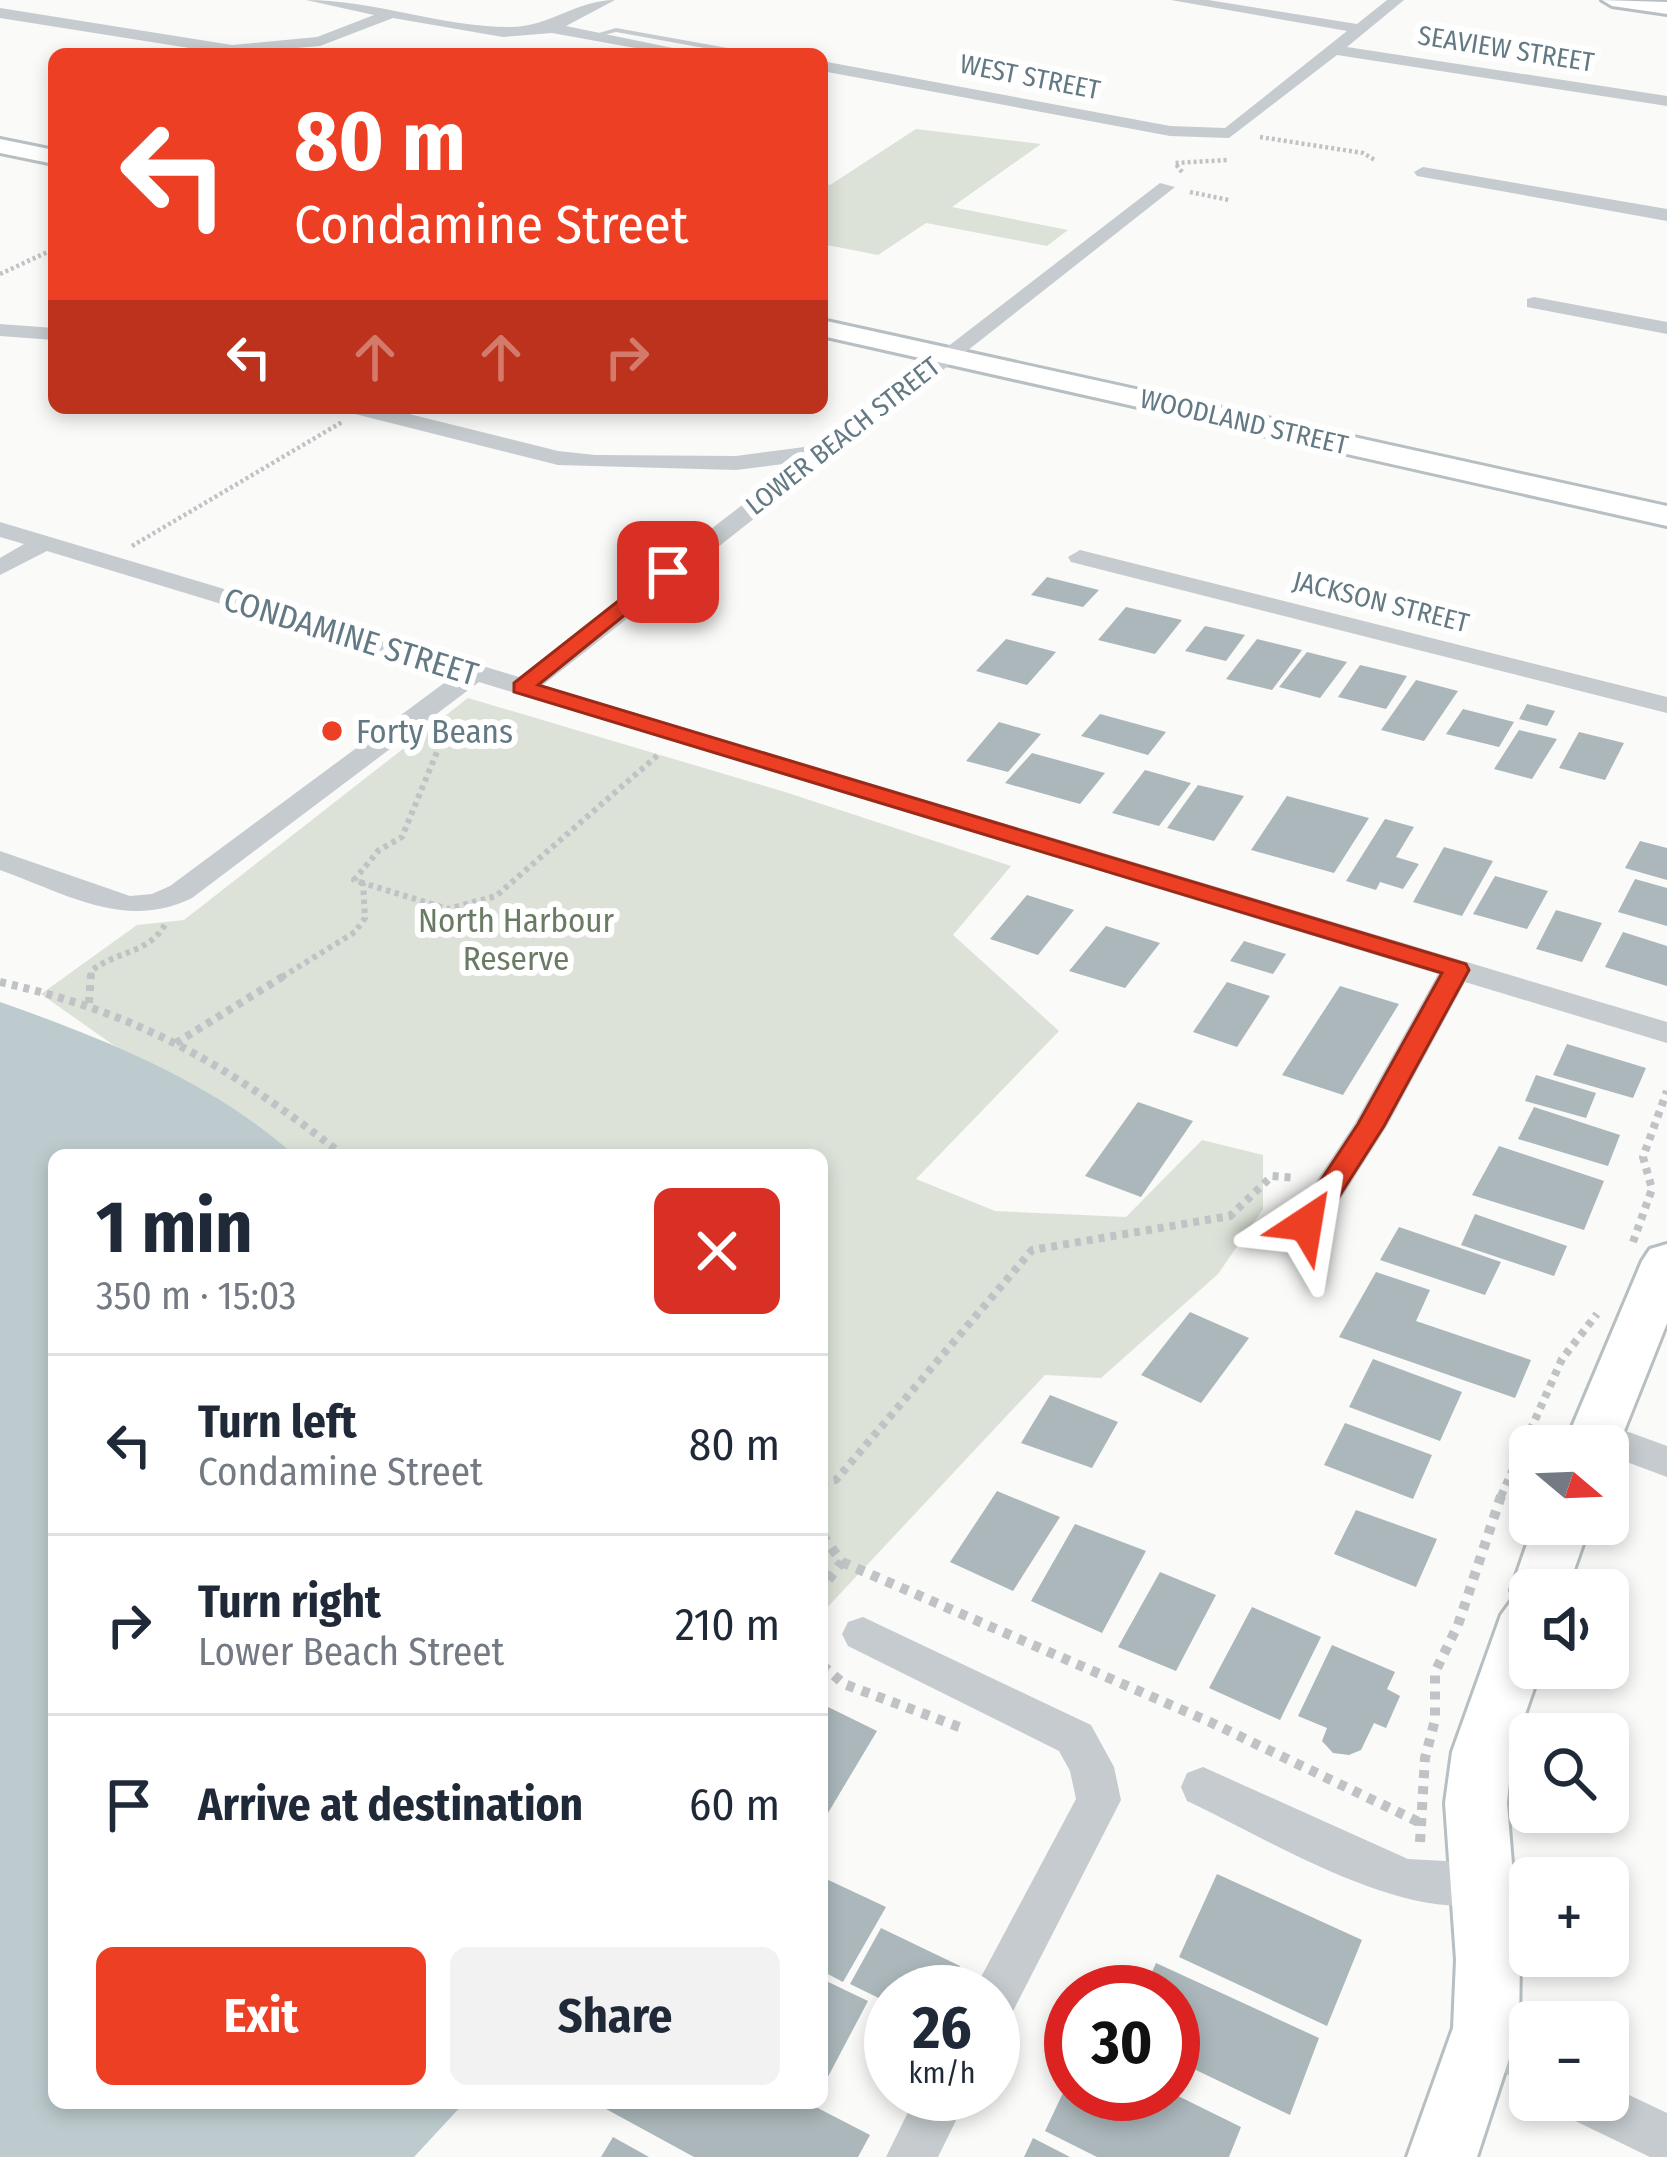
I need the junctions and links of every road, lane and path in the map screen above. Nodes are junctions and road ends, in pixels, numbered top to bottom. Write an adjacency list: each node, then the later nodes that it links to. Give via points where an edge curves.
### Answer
1 (314, 0): 8 (street)
2 (607, 0): 10 (street)
3 (1179, 0): 9 (street)
4 (1396, 0): 9 (street)
5 (1612, 0): 6 (street)
6 (1667, 8)
7 (0, 13): 12 (street)
8 (390, 14): 10 (street, via 502,32); 13 (street, via 320,41)
9 (1362, 28): 17 (street)
10 (546, 29): 11 (street); 14 (street)
11 (596, 35): 15 (street); 16 (lane, via 616,30)
12 (219, 48)
13 (252, 48)
14 (507, 48)
15 (663, 48)
16 (716, 48)
17 (1337, 50): 19 (street, SEAVIEW STREET); 20 (street)
18 (828, 67): 20 (street, WEST STREET, via 1170,131)
19 (1667, 101)
20 (1238, 134): 23 (path); 25 (path, via 1227,160 1175,163 1184,176)
21 (0, 146): 22 (street)
22 (48, 156)
23 (1375, 160)
24 (1423, 172): 27 (street)
25 (1166, 187): 26 (path); 35 (street, LOWER BEACH STREET)
26 (1229, 200)
27 (1667, 215)
28 (48, 252): 29 (path)
29 (0, 274)
30 (1534, 304): 31 (street)
31 (1667, 328)
32 (828, 329): 35 (street, WOODLAND STREET)
33 (0, 330): 34 (street)
34 (48, 334)
35 (946, 356): 38 (street, LOWER BEACH STREET); 39 (street, WOODLAND STREET)
36 (354, 414): 43 (path)
37 (382, 414): 38 (street, via 596,461 761,462)
38 (838, 440): 46 (street, LOWER BEACH STREET)
39 (1667, 516)
40 (0, 529): 41 (street, CONDAMINE STREET)
41 (43, 543): 43 (street, CONDAMINE STREET); 44 (street)
42 (1080, 557): 47 (street, JACKSON STREET)
43 (105, 562): 45 (street, CONDAMINE STREET)
44 (0, 568)
45 (475, 674): 46 (street, CONDAMINE STREET); 50 (street, via 158,903 127,905)
46 (522, 688): 52 (street, CONDAMINE STREET)
47 (1667, 705)
48 (448, 723): 51 (path, via 403,837 379,850 354,880)
49 (666, 749): 51 (path, via 496,896 448,909)
50 (0, 860)
51 (363, 884): 55 (path, via 365,918 355,932)
52 (1456, 970): 56 (street, CONDAMINE STREET); 60 (street)
53 (256, 979): 55 (path)
54 (0, 982): 57 (path, via 88,1003)
55 (269, 986): 57 (path)
56 (1667, 1033)
57 (176, 1043): 59 (path)
58 (1667, 1091): 62 (path, via 1642,1157 1652,1189)
59 (335, 1149)
60 (1334, 1181): 61 (street); 67 (path, via 1272,1176 1229,1216 1032,1250)
61 (1306, 1224)
62 (1645, 1262): 64 (street)
63 (1605, 1305): 76 (path, via 1562,1359 1528,1432 1435,1672)
64 (1598, 1425)
65 (1629, 1451): 66 (street)
66 (1667, 1462)
67 (828, 1482)
68 (828, 1543): 69 (path)
69 (842, 1562): 70 (path); 76 (path)
70 (828, 1580)
71 (863, 1634): 79 (street, via 1075,1738 1092,1767 1099,1800)
72 (828, 1670): 74 (path, via 844,1684)
73 (1509, 1675): 78 (street, via 1482,1752 1476,1803)
74 (985, 1738)
75 (1203, 1787): 78 (street, via 1402,1879)
76 (1423, 1824): 77 (path)
77 (1418, 1856)
78 (1483, 1884): 80 (street, via 1488,1960)
79 (1012, 1965)
80 (1508, 2044): 85 (street)
81 (930, 2121): 84 (street)
82 (1629, 2121): 83 (street)
83 (1667, 2139)
84 (911, 2157)
85 (1442, 2157)

